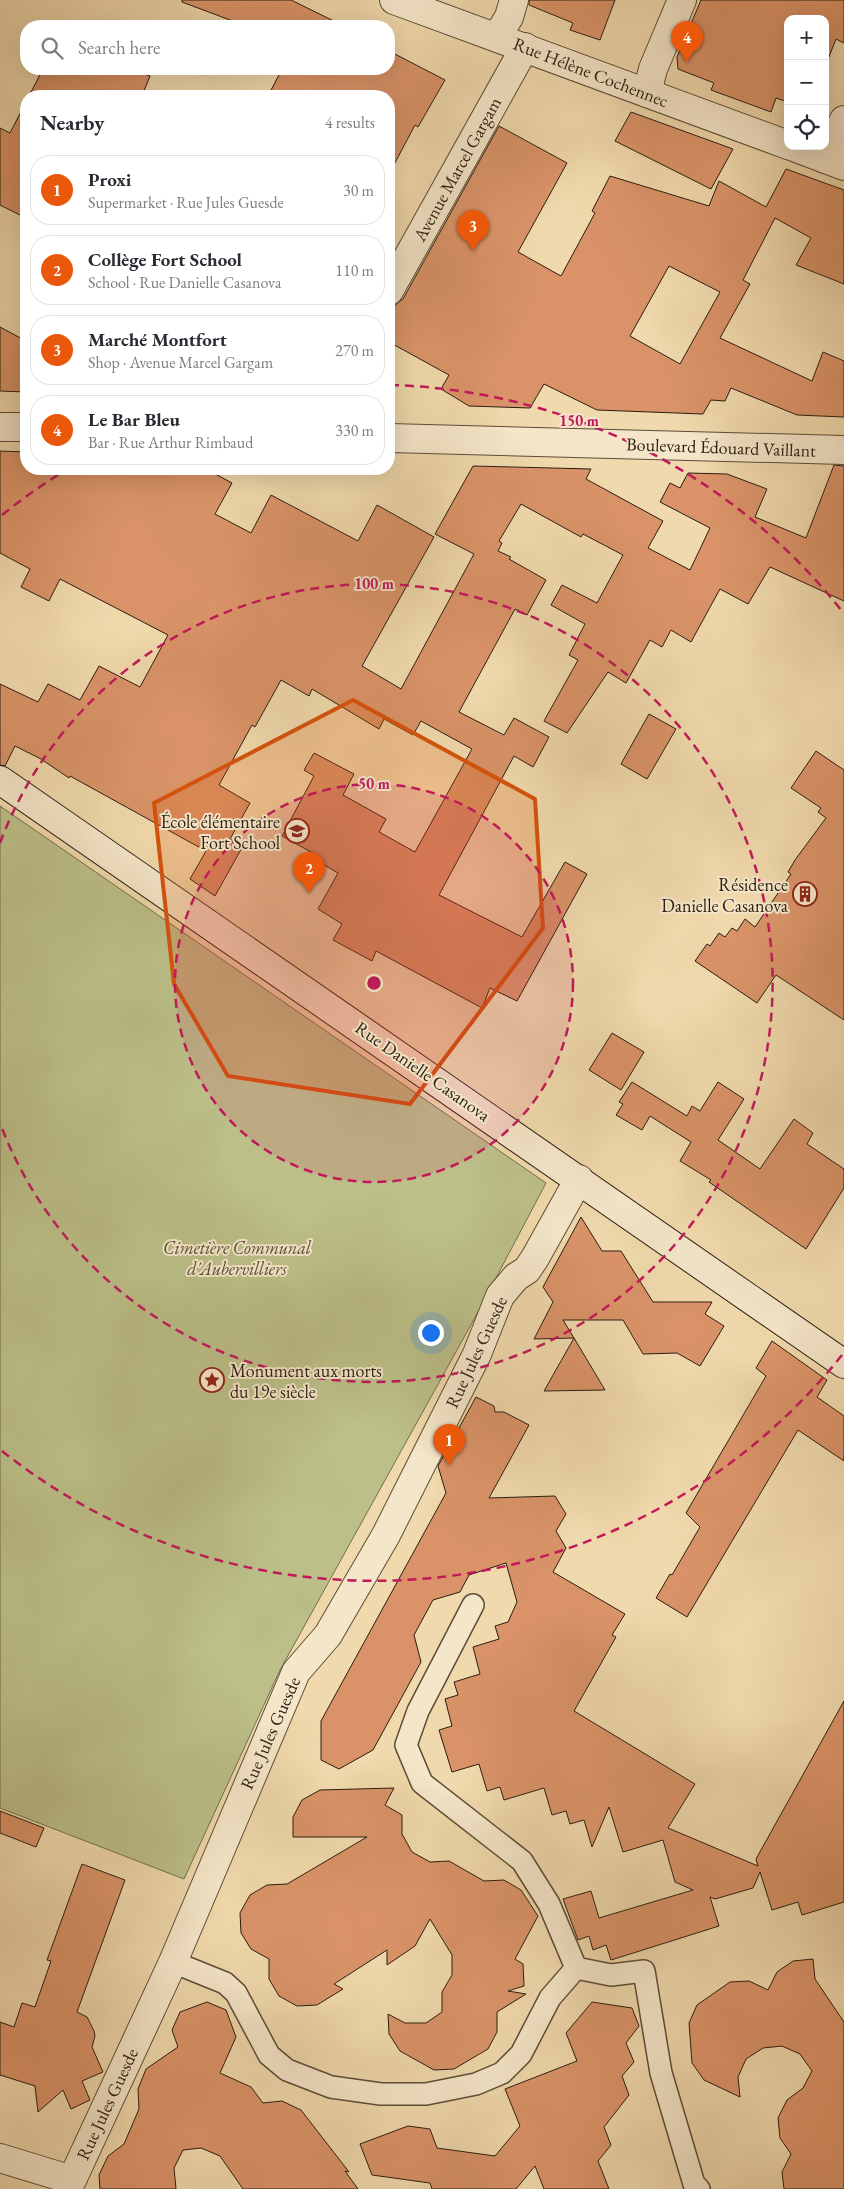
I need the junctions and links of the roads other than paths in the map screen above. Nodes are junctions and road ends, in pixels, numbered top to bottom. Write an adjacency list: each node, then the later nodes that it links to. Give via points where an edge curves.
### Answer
1 (394, 0): 4 (street, Rue Hélène Cochennec)
2 (514, 0): 4 (street, via 509,17)
3 (682, 0): 6 (street)
4 (497, 37): 5 (street, Rue Hélène Cochennec)
5 (525, 47): 6 (street, Rue Hélène Cochennec); 11 (street, Avenue Marcel Gargam)
6 (646, 93): 8 (street, Rue Hélène Cochennec)
7 (844, 120): 10 (street)
8 (784, 144)
9 (800, 150): 10 (street, Rue Hélène Cochennec)
10 (835, 163)
11 (395, 280)
12 (0, 427): 13 (street)
13 (20, 427)
14 (395, 438): 15 (street, Boulevard Édouard Vaillant)
15 (844, 450)
16 (0, 780): 17 (street, Rue Danielle Casanova)
17 (579, 1179): 18 (street, Rue Danielle Casanova); 20 (street, Rue Jules Guesde, via 527,1270 516,1277 496,1302 477,1354 386,1535 328,1635 296,1672)
18 (844, 1364)
19 (473, 1605): 21 (street, via 418,1711 406,1746 422,1783 522,1861 549,1904)
20 (173, 1962): 21 (street, via 225,1983 236,1993 269,2056 287,2070 331,2087 381,2094 426,2094 476,2084 502,2073 521,2054 550,1998); 22 (street, Rue Jules Guesde, via 72,2180)
21 (576, 1968): 23 (street, via 610,1975 644,1971 660,2073)
22 (0, 2158)
23 (698, 2189)

